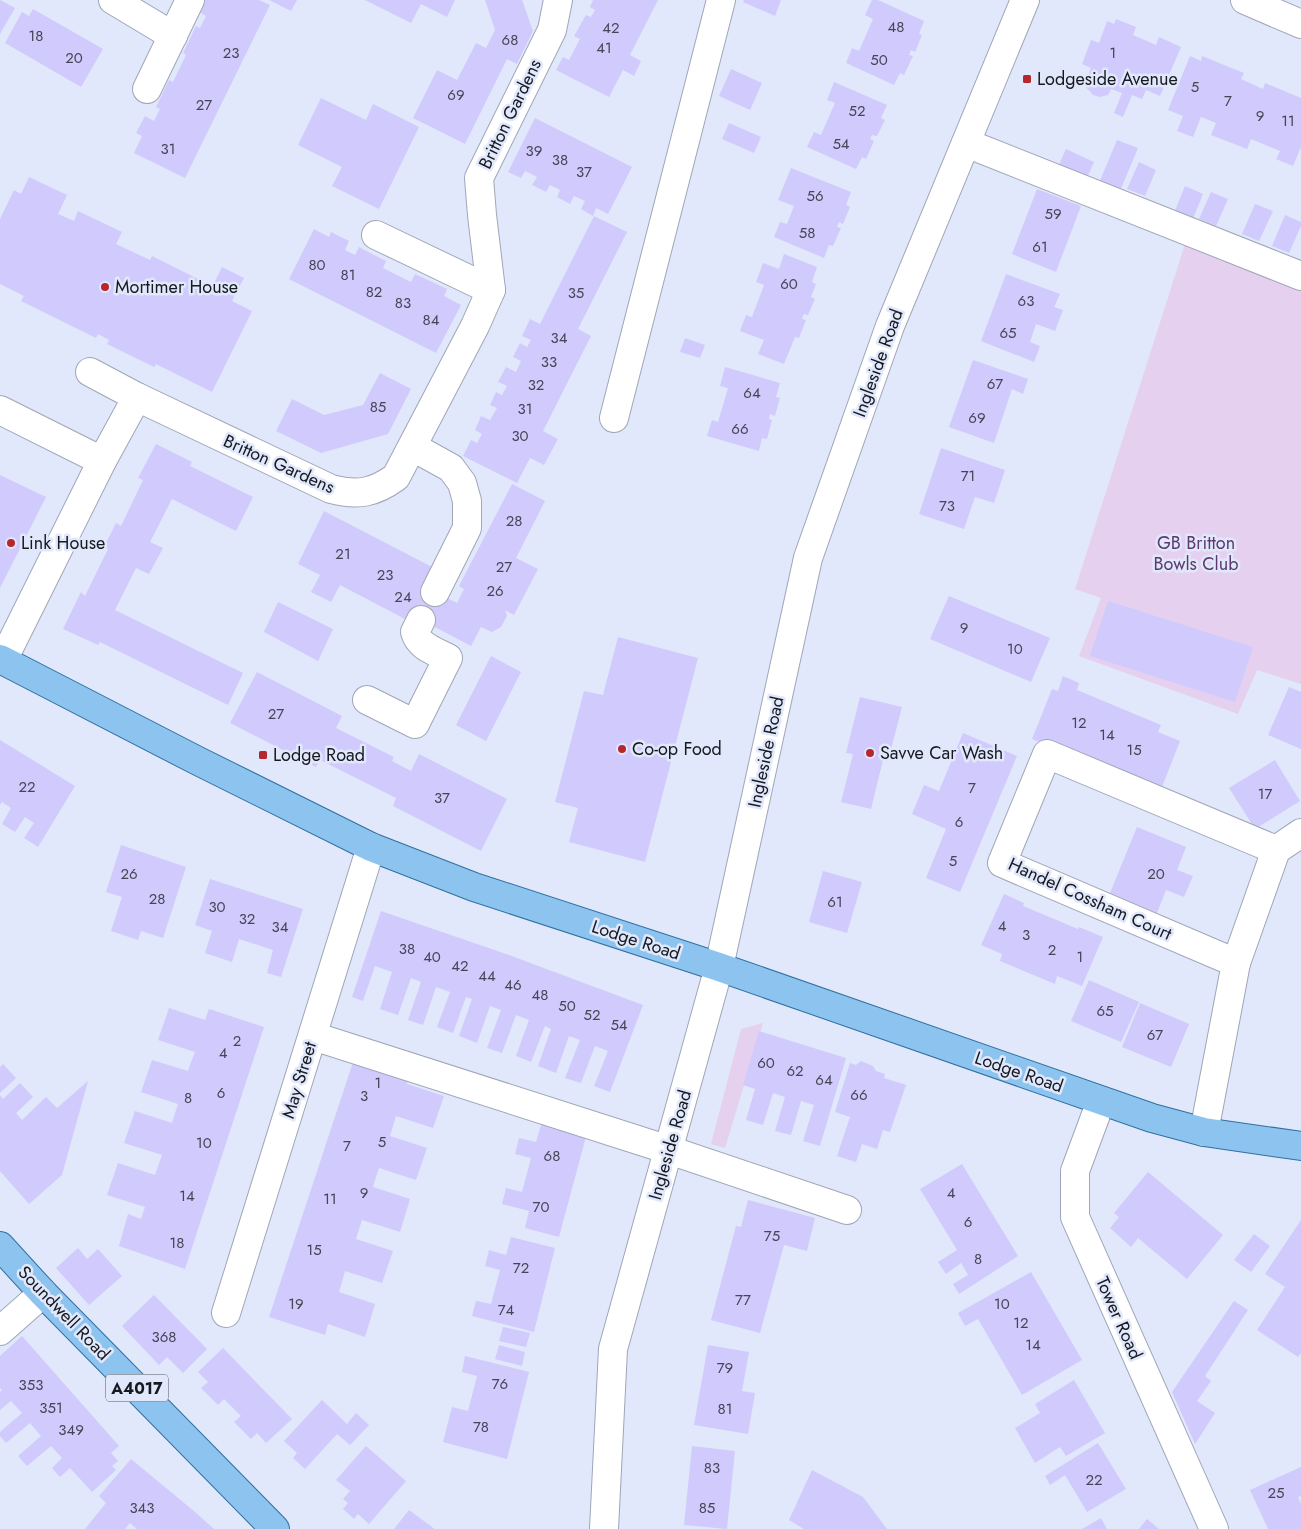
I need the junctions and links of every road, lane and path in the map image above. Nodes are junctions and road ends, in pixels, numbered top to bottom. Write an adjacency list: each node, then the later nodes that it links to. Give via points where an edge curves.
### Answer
1 (113, 0): 8 (street)
2 (190, 0): 8 (street)
3 (558, 0): 13 (street, Britton Gardens, via 552,30 479,178)
4 (721, 0): 17 (street)
5 (1025, 0): 10 (street, Ingleside Road)
6 (1245, 0): 7 (street)
7 (1301, 24)
8 (173, 36): 9 (street)
9 (147, 89)
10 (966, 143): 12 (street); 28 (street, Ingleside Road, via 890,326 808,558)
11 (376, 235): 13 (street)
12 (1301, 276)
13 (491, 290): 18 (street, Britton Gardens)
14 (90, 372): 15 (street, Britton Gardens)
15 (137, 397): 18 (street, Britton Gardens, via 292,472 345,493 371,491 390,482); 19 (street)
16 (0, 410): 19 (street)
17 (614, 418)
18 (413, 447): 20 (street, via 451,468 462,483 467,501 466,528)
19 (102, 461): 22 (street)
20 (435, 592)
21 (420, 620): 23 (street, via 415,632 417,639 448,658 415,724)
22 (1, 659): 25 (main road, Lodge Road)
23 (368, 700)
24 (1301, 833): 26 (street)
25 (371, 847): 28 (main road, Lodge Road, via 474,887); 29 (street, May Street)
26 (1276, 850): 27 (street); 27 (street, Handel Cossham Court, via 1047,754 1002,863)
27 (1236, 963): 31 (street)
28 (720, 967): 30 (main road, Lodge Road); 33 (street, Ingleside Road)
29 (313, 1036): 33 (street); 37 (street, May Street)
30 (1101, 1101): 31 (main road, Lodge Road); 41 (street, Tower Road, via 1076,1171 1074,1217)
31 (1204, 1132): 32 (main road, Lodge Road)
32 (1301, 1146)
33 (669, 1150): 34 (street); 40 (street, Ingleside Road, via 613,1349)
34 (847, 1210)
35 (0, 1246): 36 (main road, Soundwell Road / A4017)
36 (43, 1293): 38 (street); 39 (main road, Soundwell Road / A4017)
37 (226, 1313)
38 (0, 1331)
39 (275, 1529)
40 (604, 1529)
41 (1214, 1529)

